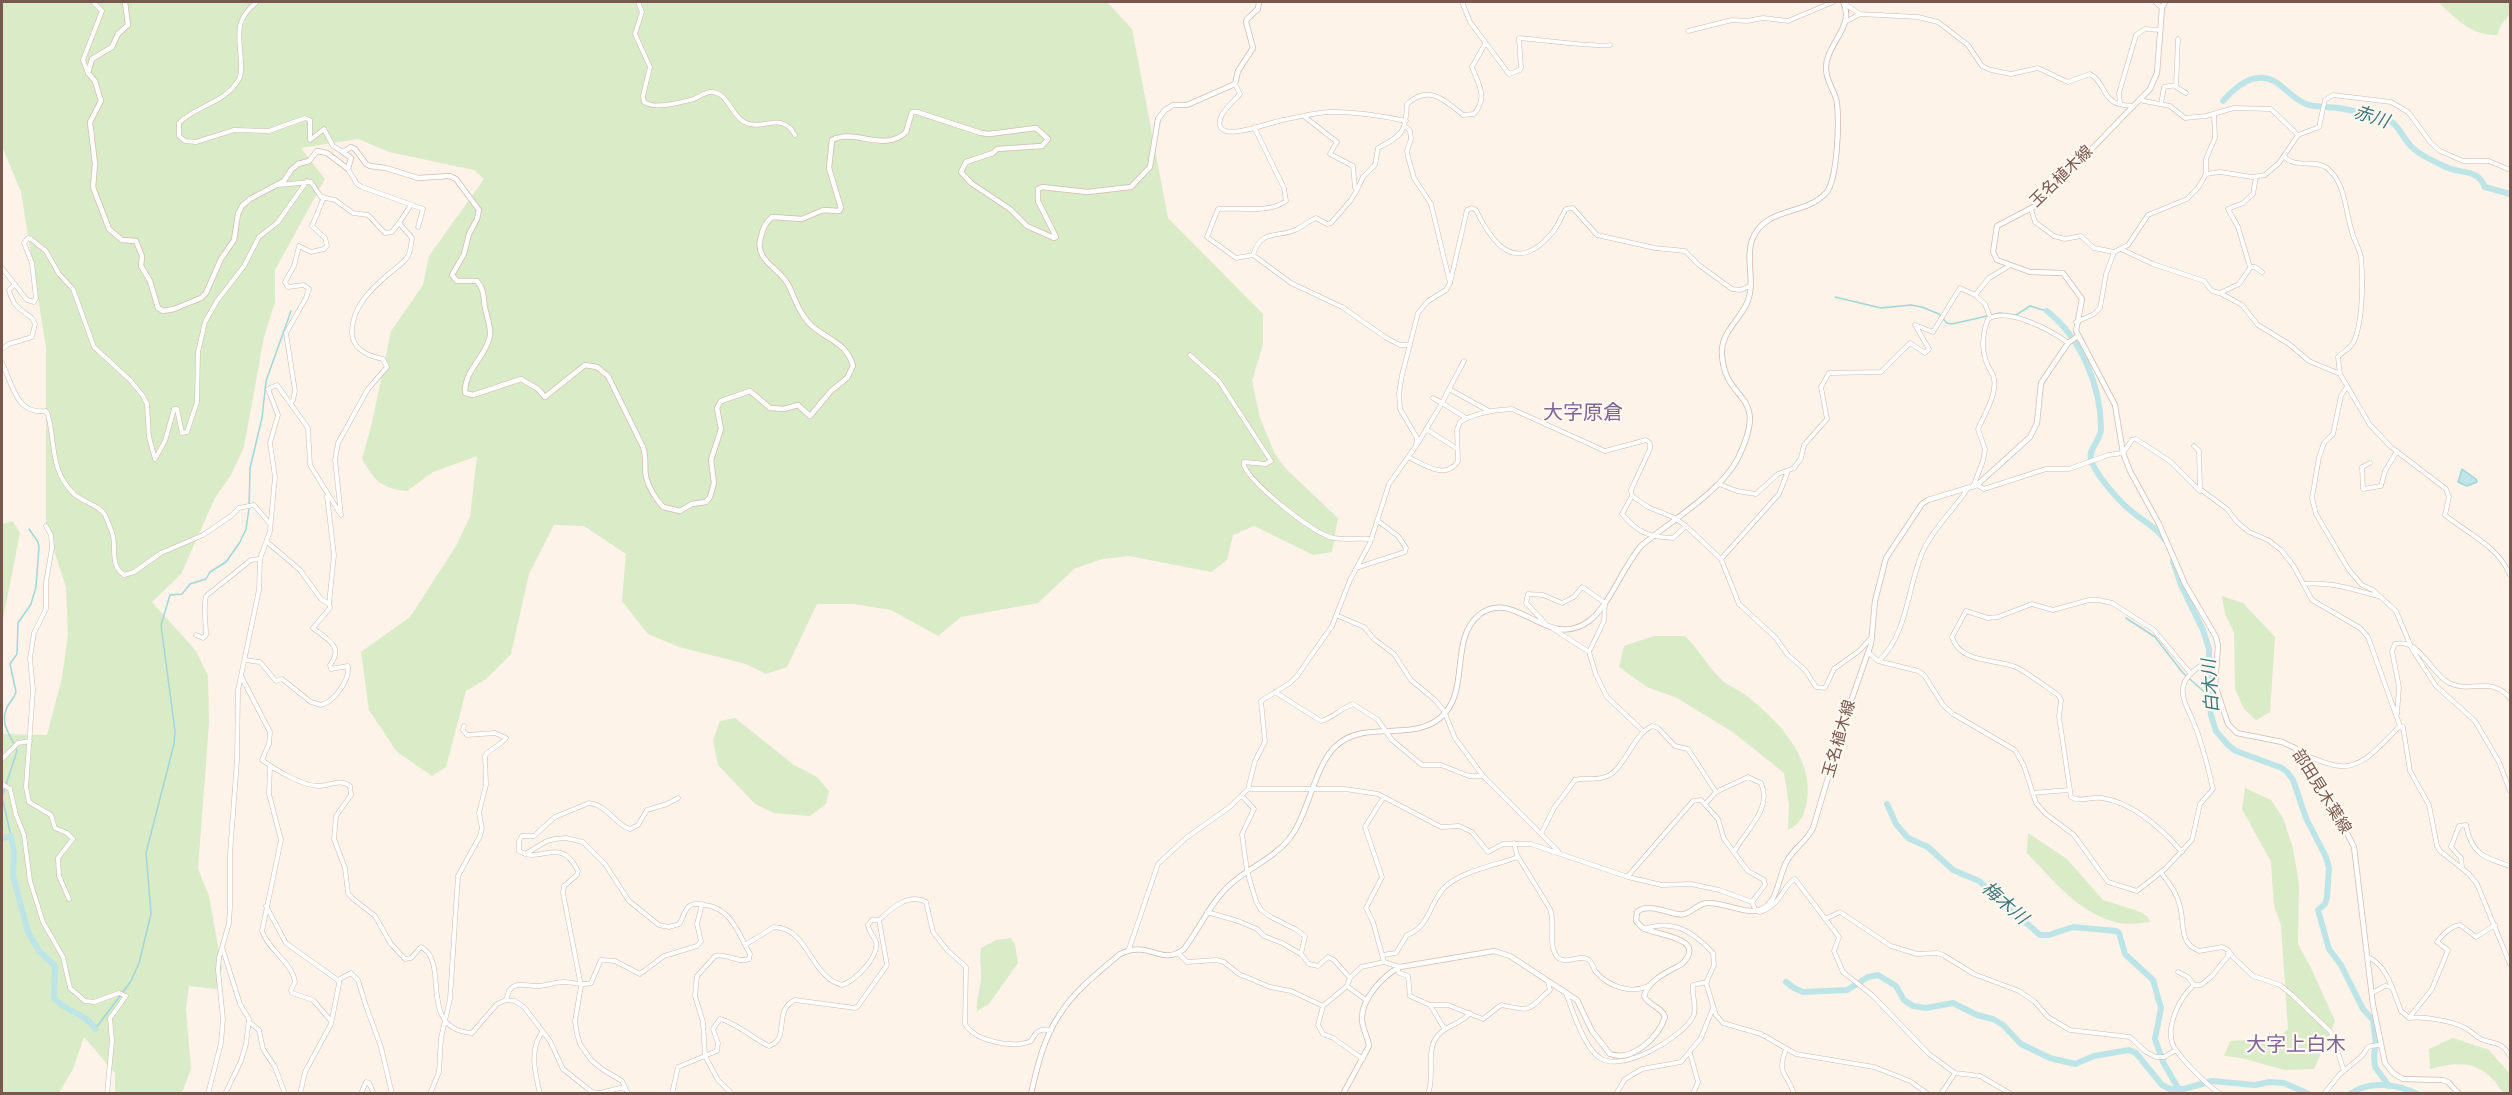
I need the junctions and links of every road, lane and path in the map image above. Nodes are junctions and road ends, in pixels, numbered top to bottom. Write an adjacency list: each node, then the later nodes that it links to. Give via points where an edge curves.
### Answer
1 (93, 2): 19 (street, via 102,11 82,60)
2 (125, 2): 19 (main road, via 128,25 112,47 96,54)
3 (257, 2): 33 (street, via 240,21 239,80 211,106 184,118 179,123 179,136 184,141 196,142 234,130 269,131 305,118 310,120 310,140 324,129 333,146)
4 (638, 2): 31 (street, via 642,12 635,34 650,67 644,102 652,107 666,105 712,92 725,97 734,114 744,122 782,122)
5 (1259, 2): 20 (main road, via 1246,22 1251,53 1241,65)
6 (1462, 2): 17 (street)
7 (1833, 2): 15 (street, via 1788,21 1732,20)
8 (2155, 2): 11 (street)
9 (2165, 2): 11 (main road, 玉名植木線)
10 (1844, 3): 12 (street); 13 (main road)
11 (2162, 8): 14 (main road, 玉名植木線)
12 (1860, 14): 13 (street); 25 (street, via 1938,22 1968,45 1982,66 2006,74 2038,68 2068,82 2084,74 2092,75 2109,99)
13 (1845, 22): 56 (main road, via 1826,65 1838,112 1833,178 1819,199 1777,214 1760,226 1750,251)
14 (2160, 30): 23 (main road, 玉名植木線, via 2155,82); 25 (street, via 2145,29 2136,34 2119,93)
15 (1688, 31)
16 (2178, 39): 21 (street)
17 (1485, 44): 18 (street, via 1509,74 1521,68 1519,38); 29 (street, via 1472,67 1483,94 1474,114 1463,115 1442,97 1421,95 1407,104)
18 (1610, 45)
19 (87, 73): 40 (main road, via 95,81 101,101 90,122 95,164 93,187 109,229 117,237 139,245 141,266 158,308 163,311 206,293 231,246 242,206)
20 (1235, 84): 30 (street, via 1240,94 1221,117 1221,128 1230,132); 33 (main road, via 1165,110 1158,119 1150,167 1131,187 1088,192 1038,189 1038,201 1054,238 1027,226 961,172 966,162 998,149 1042,146 1048,139 1036,128 989,134 912,112 906,132 893,140 832,140 829,168 839,211 823,210 802,219 772,217 766,222 759,242 767,264 786,281 807,320 849,352 854,366 810,416 798,405 770,408 750,391 721,401 717,408 721,429 711,460 714,483 710,497 680,511 663,507 653,492 646,475 643,447 611,380 602,370 585,365 545,397 521,379 473,395 465,393 467,379 489,340 490,329 481,286 477,281 457,281 452,275 464,254 479,210 450,176 410,177 366,164 351,147)
21 (2176, 85): 22 (street); 24 (street, via 2164,87)
22 (2186, 93)
23 (2139, 100): 24 (street); 26 (main road, 玉名植木線)
24 (2161, 104): 27 (street, via 2185,118)
25 (2120, 105): 26 (street)
26 (2133, 106): 44 (main road, 玉名植木線)
27 (2214, 114): 32 (street, via 2234,108 2271,110); 37 (street, via 2215,138 2206,159)
28 (1305, 117): 29 (street, via 1334,112); 30 (street); 41 (street, via 1337,142 1330,154 1353,166)
29 (1406, 123): 41 (street, via 1398,137 1378,148 1375,165); 54 (street, via 1411,140 1408,157 1414,178 1431,204)
30 (1254, 128): 49 (street, via 1284,188 1286,201 1269,207 1218,208 1207,237 1236,258)
31 (795, 135)
32 (2298, 135): 34 (street); 36 (street, via 2319,127 2329,96 2366,97 2391,102 2405,110 2440,151 2463,160 2489,161)
33 (343, 152): 35 (main road, via 351,158)
34 (2284, 156): 38 (street, via 2268,174); 67 (street, via 2330,171 2341,187 2360,253 2358,326 2353,344 2338,357)
35 (348, 169): 40 (main road, via 327,153 317,151); 43 (street, via 362,187)
36 (2511, 170)
37 (2206, 174): 38 (street); 47 (street, via 2187,200 2148,215)
38 (2256, 177): 51 (street, via 2253,194 2229,209)
39 (306, 181): 40 (street); 42 (street, via 313,183); 55 (street, via 278,222 259,237 244,266 208,314 199,339 197,398 187,432 182,434 174,409 165,441 154,459 143,396 94,347 73,289 46,251 28,238 24,243 32,263 36,298 30,302)
40 (278, 185)
41 (1357, 190): 49 (street, via 1330,223 1316,218 1293,231 1272,233 1257,244)
42 (324, 197): 45 (street, via 353,213 368,215 385,233); 71 (street, via 312,226 325,238 327,246 311,252 299,246 285,282 288,287 304,285 309,289 286,333 295,391)
43 (411, 205): 45 (street); 46 (street, via 423,210)
44 (2031, 209): 48 (street, via 2035,222 2054,236 2082,236 2094,248); 50 (main road, 玉名植木線, via 1997,226 1993,252 1997,260)
45 (399, 224): 87 (street, via 412,238 408,256 366,296 353,317 355,346 383,359 387,367 368,389 338,443 335,460 341,515)
46 (418, 227)
47 (2121, 249): 48 (street); 57 (street, via 2197,278)
48 (2114, 252): 60 (street, via 2100,308)
49 (1253, 255): 62 (street, via 1291,283 1342,307 1385,337 1400,345)
50 (2009, 266): 58 (street, via 1989,278); 60 (main road, via 2030,272 2058,272 2067,277 2082,299)
51 (2250, 267): 53 (street); 57 (street, via 2237,286)
52 (2, 268): 55 (street)
53 (2262, 272)
54 (1450, 284): 56 (street, via 1467,210 1476,210 1496,244 1519,253 1544,242 1570,208 1576,209 1597,235 1684,251 1732,289); 62 (street, via 1418,313)
55 (15, 285): 63 (street, via 9,290 11,297 16,308 32,318 35,332 32,337)
56 (1751, 285): 84 (main road, via 1748,302 1726,334 1722,350 1730,379 1750,412 1751,426 1735,464)
57 (2220, 293): 67 (street, via 2242,305 2258,325 2309,361)
58 (1975, 295): 59 (street, via 1985,304); 83 (street, via 1960,288 1933,332 1915,325 1929,349 1925,352 1910,343 1881,372 1829,373 1821,387 1827,419 1804,445 1794,468)
59 (1989, 315): 61 (street, via 2023,319); 85 (street, via 1983,338 1995,382 1978,429 1985,454)
60 (2076, 322): 61 (main road)
61 (2072, 340): 80 (main road, 部田見木葉線, via 2111,394); 85 (main road, 玉名植木線, via 2042,383 2036,429)
62 (1410, 345): 76 (street, via 1398,401 1417,438)
63 (2, 349)
64 (1190, 355): 95 (street, via 1219,381 1271,461 1244,462 1250,475 1322,534)
65 (1464, 361): 69 (street)
66 (2, 363): 91 (street, via 22,406 34,412 46,411 59,470 74,493 104,513 113,534 114,560 124,575 203,535 244,506 254,505)
67 (2340, 374): 68 (street)
68 (2346, 388): 79 (street, via 2370,425); 102 (street, via 2333,434 2324,443 2319,457 2313,506 2349,570 2362,585)
69 (1449, 389): 72 (street); 73 (street)
70 (1433, 398): 72 (street)
71 (290, 403): 87 (street, via 308,428 310,465); 91 (street, via 277,385 268,389 278,415 270,443 276,472)
72 (1442, 404): 74 (street); 75 (street)
73 (1490, 412): 74 (street); 88 (street, via 1512,409 1605,451 1649,442 1650,449 1631,490)
74 (1466, 418): 78 (street, via 1457,430)
75 (1426, 429): 76 (street); 78 (street)
76 (1416, 446): 81 (street)
77 (2194, 446): 86 (street, via 2199,451)
78 (1457, 448): 81 (street, via 1458,461 1443,471)
79 (2397, 451): 82 (street, via 2381,486 2363,489 2362,467); 100 (street, via 2444,486 2449,497 2445,515 2503,560)
80 (2123, 453): 85 (street, via 2069,469 2046,469 1984,489); 86 (street, via 2132,440 2140,441); 126 (main road, 部田見木葉線, via 2185,584 2216,637 2216,685 2228,724 2236,734 2282,742)
81 (1408, 458): 90 (street, via 1389,484)
82 (2370, 463)
83 (1788, 470): 84 (street, via 1756,494); 98 (street, via 1779,494)
84 (1719, 484): 89 (main road)
85 (1972, 487): 108 (main road, 玉名植木線, via 1928,500 1918,508 1886,558 1875,601); 113 (street, via 1926,545 1896,641)
86 (2200, 489): 101 (street, via 2249,532 2281,550)
87 (326, 492): 103 (street, via 334,555)
88 (1632, 496): 89 (street); 94 (street, via 1622,514 1640,531)
89 (1675, 518): 93 (street); 94 (main road)
90 (1377, 521): 95 (street); 99 (street, via 1402,539 1405,552)
91 (271, 525): 96 (street)
92 (46, 526): 125 (street, via 52,548 45,614 32,641 30,658)
93 (1686, 526): 94 (street, via 1672,538); 98 (street)
94 (1652, 536): 104 (main road, via 1631,558)
95 (1372, 539): 99 (street)
96 (267, 542): 97 (street); 103 (street, via 300,570 321,599)
97 (260, 559): 107 (street, via 251,560 206,596 206,635); 112 (street, via 261,578)
98 (1721, 559): 108 (street, via 1739,604 1775,636 1816,687 1825,688 1834,669)
99 (1358, 567): 105 (street)
100 (2511, 575)
101 (2303, 584): 102 (street, via 2354,588); 120 (street, via 2312,600 2365,632)
102 (2382, 597): 109 (street, via 2396,611)
103 (329, 603): 112 (street, via 330,608 313,628 337,652 331,669 348,666 348,671 342,687 326,704 311,702 282,679 276,681 260,662)
104 (1605, 603): 106 (main road, via 1587,622 1570,629); 106 (street, via 1582,587 1562,603 1528,594 1525,601 1529,608); 110 (street, via 1604,621)
105 (1338, 616): 117 (street, via 1297,676); 119 (street, via 1364,627 1394,654 1411,680)
106 (1551, 628): 110 (street); 119 (main road, via 1512,608 1496,608 1479,615 1463,646 1457,688)
107 (196, 635)
108 (1873, 636): 111 (main road, 玉名植木線)
109 (2410, 644): 118 (street, via 2449,683 2495,686); 120 (street, via 2395,644 2393,648 2399,687); 134 (street, via 2436,686 2481,730)
110 (1589, 652): 124 (street, via 1607,698)
111 (1869, 653): 113 (street); 157 (main road, 玉名植木線, via 1813,828 1785,864 1775,895 1765,908)
112 (245, 660): 116 (street)
113 (1878, 661): 136 (street, via 1918,671 1953,714 2015,750)
114 (2205, 663): 115 (street)
115 (2191, 674): 133 (street, via 2154,630 2112,603 2089,600 2053,610 2031,604 1988,618 1966,611 1952,637 1958,646 1976,659 2019,669 2061,700 2059,717); 144 (street, via 2182,690 2183,702 2198,733 2213,789 2200,804 2192,840)
116 (241, 675): 128 (street, via 270,732 262,760); 164 (street, via 229,923)
117 (1275, 692): 123 (street, via 1321,721 1353,704 1377,720); 131 (street, via 1261,701 1265,742)
118 (2511, 698)
119 (1445, 713): 123 (main road, via 1422,728); 129 (street, via 1455,738)
120 (2397, 715): 122 (street)
121 (464, 726): 195 (street, via 467,735 495,733 506,738 485,756 486,785 479,813 482,828 458,876 450,999)
122 (2400, 726): 126 (street, via 2350,766); 149 (street, via 2405,732 2410,771 2429,805 2437,846)
123 (1386, 732): 129 (street, via 1422,765 1441,765 1469,776); 132 (main road, via 1356,734 1336,746 1329,753)
124 (1644, 732): 135 (street, via 1652,726 1658,728 1670,742 1688,749); 141 (street, via 1612,773 1598,779 1575,780)
125 (30, 741): 127 (street, via 18,743); 153 (street, via 26,787 29,802 51,815 55,828 73,839 58,858 59,876)
126 (2300, 753): 170 (main road, 部田見木葉線, via 2354,847)
127 (2, 759)
128 (270, 766): 156 (street, via 269,794 281,840); 195 (street, via 314,786 342,782 350,786 351,795 336,816 334,839 345,868 348,893 375,916 405,959 421,947 429,952)
129 (1483, 776): 141 (street)
130 (2, 784): 209 (street, via 10,789 24,835 30,881 43,922 63,957 70,988 85,1001 94,1002 119,993 126,996 110,1018)
131 (1248, 789): 132 (street); 137 (street)
132 (1314, 790): 139 (street, via 1345,789); 150 (main road, via 1290,839)
133 (2069, 790): 136 (street); 144 (street, via 2075,800 2101,798 2126,807 2157,827)
134 (2511, 791)
135 (1716, 792): 140 (street); 143 (street, via 1748,777 1764,789 1764,803)
136 (2032, 793): 151 (street, via 2046,814 2074,836 2108,882 2137,891)
137 (1242, 796): 150 (street, via 1254,809 1242,834); 165 (street, via 1158,864)
138 (678, 798): 145 (street, via 646,810 630,829 596,805 579,806 555,817 534,836 521,837 519,850)
139 (1383, 798): 142 (street, via 1441,827 1459,826 1472,832 1488,852); 169 (street, via 1365,827 1381,874 1366,908)
140 (1706, 804): 143 (street); 152 (street, via 1693,801)
141 (1541, 834): 146 (street)
142 (1514, 843): 146 (street); 147 (street)
143 (1734, 852): 154 (street, via 1752,875 1764,880 1765,885)
144 (2182, 852): 151 (street)
145 (527, 853): 155 (street, via 555,839 583,842 605,864 629,901 659,925 679,924 691,905); 181 (street, via 560,851 578,871 564,886 563,893)
146 (1561, 854): 152 (street)
147 (1518, 857): 169 (street, via 1486,867 1444,888 1426,919 1407,935 1396,953); 178 (street, via 1550,909 1557,957 1564,961 1590,960 1601,976 1632,992)
148 (2511, 866): 149 (street, via 2481,855 2468,839 2466,825 2459,826 2451,847 2461,858)
149 (2462, 868): 161 (street, via 2477,884)
150 (1247, 871): 158 (main road, via 1231,883); 168 (street, via 1261,910 1305,936)
151 (2161, 873): 166 (street, via 2180,903 2183,936 2189,944 2199,951)
152 (1628, 877): 154 (street, via 1662,885 1691,884)
153 (69, 899)
154 (1752, 902): 157 (street)
155 (702, 904): 163 (street, via 724,911); 181 (street, via 697,924 701,941 697,946 664,956 640,974 601,960 593,980)
156 (266, 905): 176 (street, via 286,943); 194 (street, via 262,931 295,978 292,993 313,1000)
157 (1756, 911): 159 (street, via 1775,904 1795,879); 162 (main road, via 1708,903 1681,915 1641,909 1636,918)
158 (1208, 912): 167 (main road); 168 (street, via 1257,929)
159 (1825, 919): 201 (street, via 1840,912 1892,946 1917,954 1943,955 1974,974 2019,991 2048,1017 2070,1030 2130,1037 2156,1057); 207 (street, via 1839,937 1834,951 1840,970 1872,995 1922,1048)
160 (879, 920): 163 (street, via 872,920 868,926 876,943 873,957 851,981 842,985 825,974 787,929 774,927); 197 (street, via 900,903 918,899 926,902 933,932 966,967 965,1024 973,1034 1017,1045 1030,1041 1042,1029); 203 (street, via 887,965 858,1006 790,1002 783,1012 782,1031 769,1046 720,1018 713,1029 719,1047)
161 (2495, 925): 172 (street); 192 (street, via 2476,938 2460,925 2441,937 2437,942 2448,950 2432,988)
162 (1643, 929): 178 (main road, via 1677,938 1688,951 1682,964); 179 (street, via 1659,924 1678,927 1700,940 1714,956)
163 (745, 945): 203 (street, via 750,954 746,961 715,956 697,976 695,996 703,1022)
164 (222, 947): 193 (street); 210 (street, via 218,976 221,1043)
165 (1130, 949): 167 (main road, via 1141,947 1161,955); 197 (main road, via 1071,999)
166 (2227, 949): 180 (street, via 2229,955 2212,976); 206 (street, via 2253,976 2280,985 2326,1026)
167 (1178, 953): 190 (street, via 1187,962 1224,962 1239,974)
168 (1301, 954): 175 (street, via 1309,964 1318,966 1328,957)
169 (1382, 955): 171 (street)
170 (2368, 957): 183 (street, via 2381,966); 185 (main road, 部田見木葉線)
171 (1384, 962): 173 (street); 175 (street, via 1361,967)
172 (2510, 962)
173 (1398, 968): 177 (main road, via 1494,951 1510,956); 187 (main road); 188 (street, via 1408,976 1410,996)
174 (2178, 972): 180 (street)
175 (1350, 978): 182 (street)
176 (339, 981): 194 (street); 216 (street, via 351,973 358,980)
177 (1548, 982): 184 (main road); 191 (street, via 1550,990 1526,1011 1501,1005 1483,1019)
178 (1652, 982): 184 (main road, via 1644,996 1664,1013 1664,1021 1637,1051 1617,1057 1603,1047 1581,1006)
179 (1707, 982): 184 (street, via 1693,985 1695,1011 1685,1026 1650,1051 1624,1062 1604,1060 1592,1051); 189 (street)
180 (2194, 985): 201 (street, via 2172,1016)
181 (581, 986): 186 (street, via 563,982 534,987 517,985 508,991); 208 (street, via 575,1021 580,1044 602,1070 622,1081)
182 (1347, 986): 187 (street); 190 (street)
183 (2391, 987): 185 (street); 192 (street, via 2401,1011)
184 (1565, 991)
185 (2372, 993): 199 (main road, 部田見木葉線)
186 (506, 1000): 195 (street, via 492,1009 472,1033 457,1030); 198 (street, via 524,1007)
187 (1366, 1000): 205 (main road, via 1362,1019 1369,1046)
188 (1430, 1005): 191 (street, via 1448,1005); 196 (street)
189 (1714, 1005): 200 (street, via 1723,1023 1761,1034); 202 (street, via 1701,1038)
190 (1323, 1006): 205 (street, via 1318,1025 1323,1034)
191 (1470, 1013): 196 (street)
192 (2409, 1018): 204 (street, via 2448,1021 2480,1039 2498,1043)
193 (249, 1021): 211 (street, via 241,1061); 212 (street, via 259,1030 263,1049)
194 (331, 1021): 213 (street, via 305,1072)
195 (444, 1021): 217 (street, via 439,1072)
196 (1444, 1028): 225 (street, via 1433,1044)
197 (1051, 1031): 223 (main road)
198 (542, 1032): 208 (street, via 563,1069 592,1092); 218 (street, via 533,1053)
199 (2379, 1045): 206 (street, via 2370,1046); 234 (main road, 部田見木葉線, via 2393,1073 2410,1080 2442,1080)
200 (1786, 1049): 228 (street, via 1781,1071); 229 (street, via 1874,1067 1910,1081)
201 (2176, 1050): 232 (street)
202 (1690, 1053): 226 (street, via 1677,1063 1657,1065 1631,1075); 227 (street, via 1698,1082)
203 (705, 1056): 221 (street, via 678,1067); 222 (street, via 718,1080)
204 (2511, 1056)
205 (1363, 1059): 224 (main road)
206 (2344, 1071): 233 (street)
207 (1955, 1073): 230 (street); 231 (street, via 1980,1076)
208 (625, 1089): 219 (street); 220 (street)
209 (107, 1094)
210 (208, 1094)
211 (225, 1094)
212 (285, 1094)
213 (300, 1094)
214 (361, 1094): 215 (street, via 366,1082)
215 (374, 1094)
216 (392, 1094)
217 (430, 1094)
218 (540, 1094)
219 (621, 1094)
220 (628, 1094)
221 (672, 1094)
222 (732, 1094)
223 (1031, 1094)
224 (1343, 1094)
225 (1428, 1094)
226 (1617, 1094)
227 (1694, 1094)
228 (1794, 1094)
229 (1928, 1094)
230 (1941, 1094)
231 (2011, 1094)
232 (2220, 1094)
233 (2324, 1094)
234 (2459, 1094)

